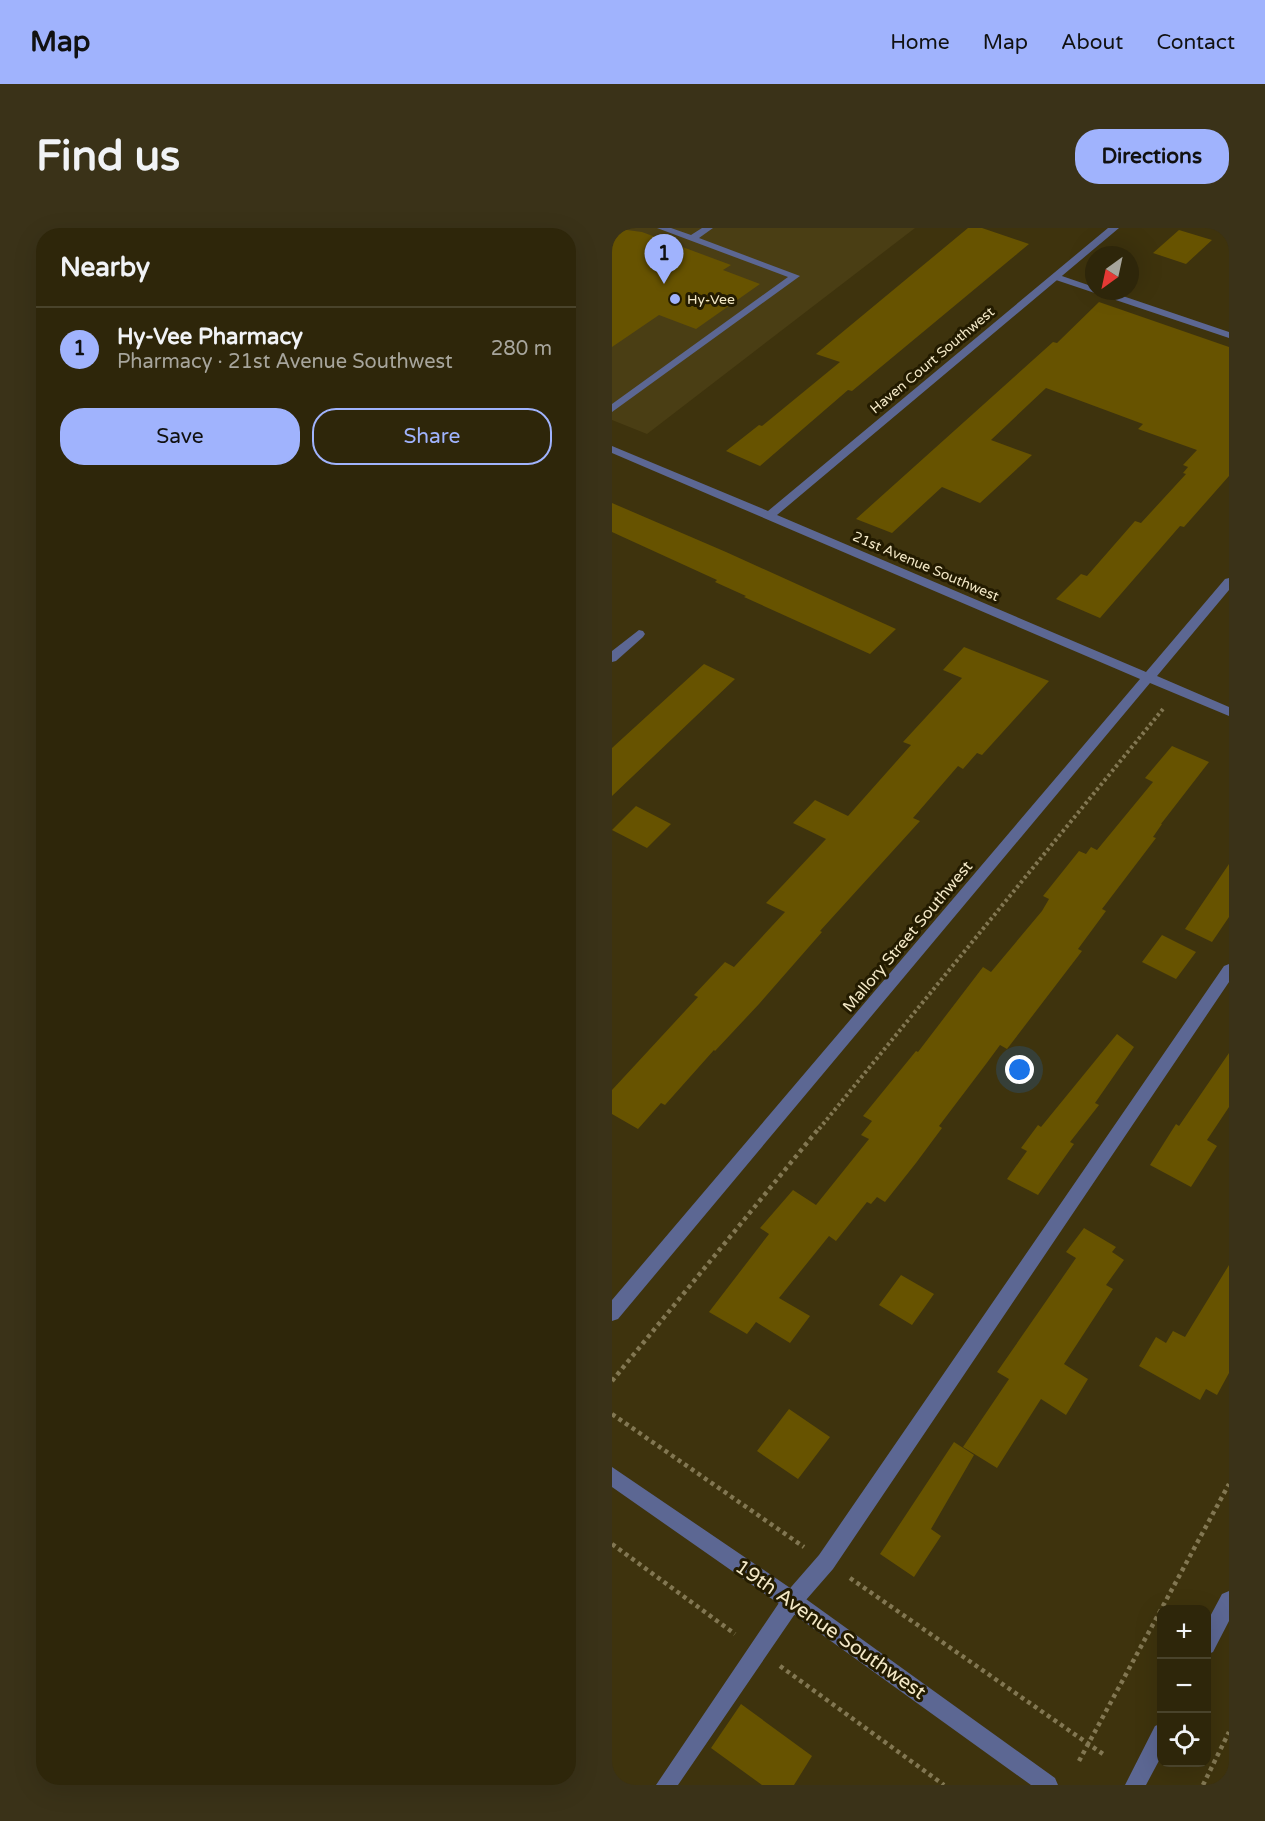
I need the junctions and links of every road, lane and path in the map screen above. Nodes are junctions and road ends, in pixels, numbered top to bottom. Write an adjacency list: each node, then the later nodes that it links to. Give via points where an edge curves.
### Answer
1 (662, 228): 4 (street)
2 (708, 228): 4 (street)
3 (1114, 228): 5 (street, Haven Court Southwest)
4 (692, 239): 9 (street, via 795,276)
5 (1056, 277): 6 (street); 11 (street, Haven Court Southwest)
6 (1085, 286)
7 (1126, 300): 8 (street)
8 (1229, 335)
9 (612, 409)
10 (612, 449): 11 (street, 21st Avenue Southwest)
11 (769, 516): 15 (street, 21st Avenue Southwest)
12 (1229, 582): 15 (street, Mallory Street Southwest)
13 (639, 634): 14 (street)
14 (612, 658)
15 (1150, 678): 17 (street, 21st Avenue Southwest); 19 (street, Mallory Street Southwest)
16 (1166, 704): 20 (path)
17 (1229, 712)
18 (1229, 970): 24 (street)
19 (612, 1313)
20 (612, 1381)
21 (612, 1414): 24 (path)
22 (612, 1476): 25 (street, 19th Avenue Southwest)
23 (1229, 1484): 30 (path)
24 (826, 1562): 25 (street); 30 (path)
25 (792, 1601): 33 (street); 34 (street, 19th Avenue Southwest)
26 (1229, 1601): 27 (street)
27 (1211, 1635)
28 (1229, 1732): 36 (path)
29 (1157, 1740): 35 (street)
30 (1089, 1743): 31 (path); 32 (path)
31 (1103, 1754)
32 (1079, 1761)
33 (666, 1785)
34 (1048, 1785)
35 (1134, 1785)
36 (1203, 1785)

